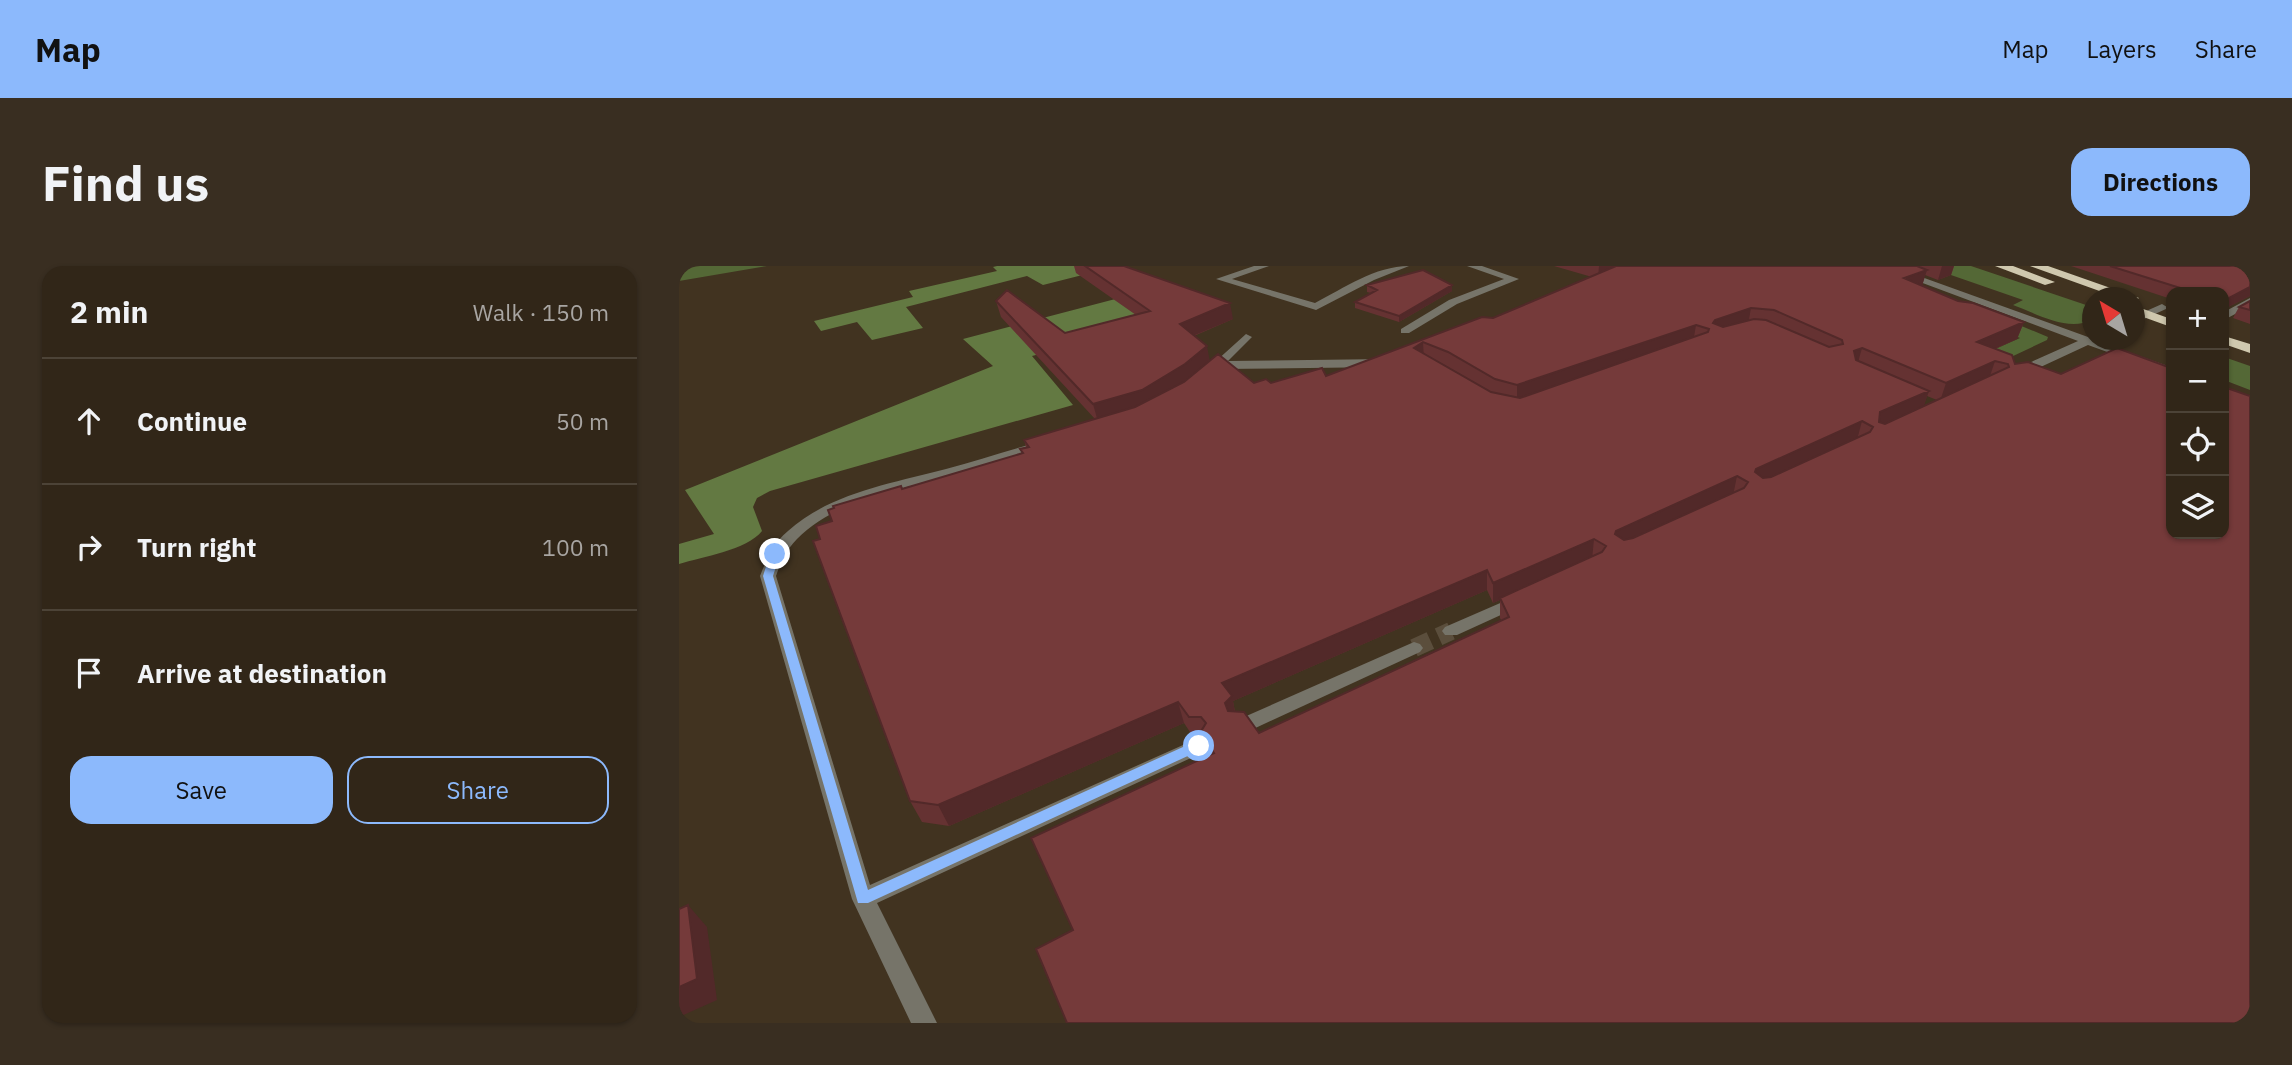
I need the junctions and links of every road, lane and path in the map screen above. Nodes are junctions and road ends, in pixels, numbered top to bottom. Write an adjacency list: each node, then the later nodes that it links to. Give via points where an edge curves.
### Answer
1 (1264, 266): 2 (street, via 1221,279 1316,307)
2 (1403, 266)
3 (1472, 266): 21 (street, via 1514,279 1453,302)
4 (1882, 266): 8 (street)
5 (2001, 266): 9 (highway)
6 (2036, 266): 7 (highway)
7 (2100, 287)
8 (1947, 289): 10 (street); 14 (street)
9 (2082, 294)
10 (1931, 297)
11 (2145, 302): 13 (highway)
12 (2249, 303): 16 (street)
13 (2166, 309): 15 (street)
14 (2004, 310): 17 (street); 24 (street)
15 (2145, 314)
16 (2229, 314)
17 (1986, 316)
18 (2145, 317): 19 (highway)
19 (2166, 322)
20 (2229, 329): 22 (highway)
21 (1405, 331)
22 (2250, 336)
23 (1246, 337): 30 (street)
24 (2082, 337)
25 (2229, 342): 27 (highway)
26 (2082, 344): 32 (street)
27 (2250, 349)
28 (2116, 350): 31 (street)
29 (1393, 363): 30 (street)
30 (1219, 365): 33 (street)
31 (2166, 369)
32 (2012, 376)
33 (1192, 390)
34 (1060, 441): 40 (street, via 843,504 795,533 770,565 768,576)
35 (1534, 593): 36 (street)
36 (1451, 631)
37 (1414, 648): 38 (street)
38 (1242, 726)
39 (1199, 746): 40 (street)
40 (863, 899): 41 (street)
41 (924, 1023)

